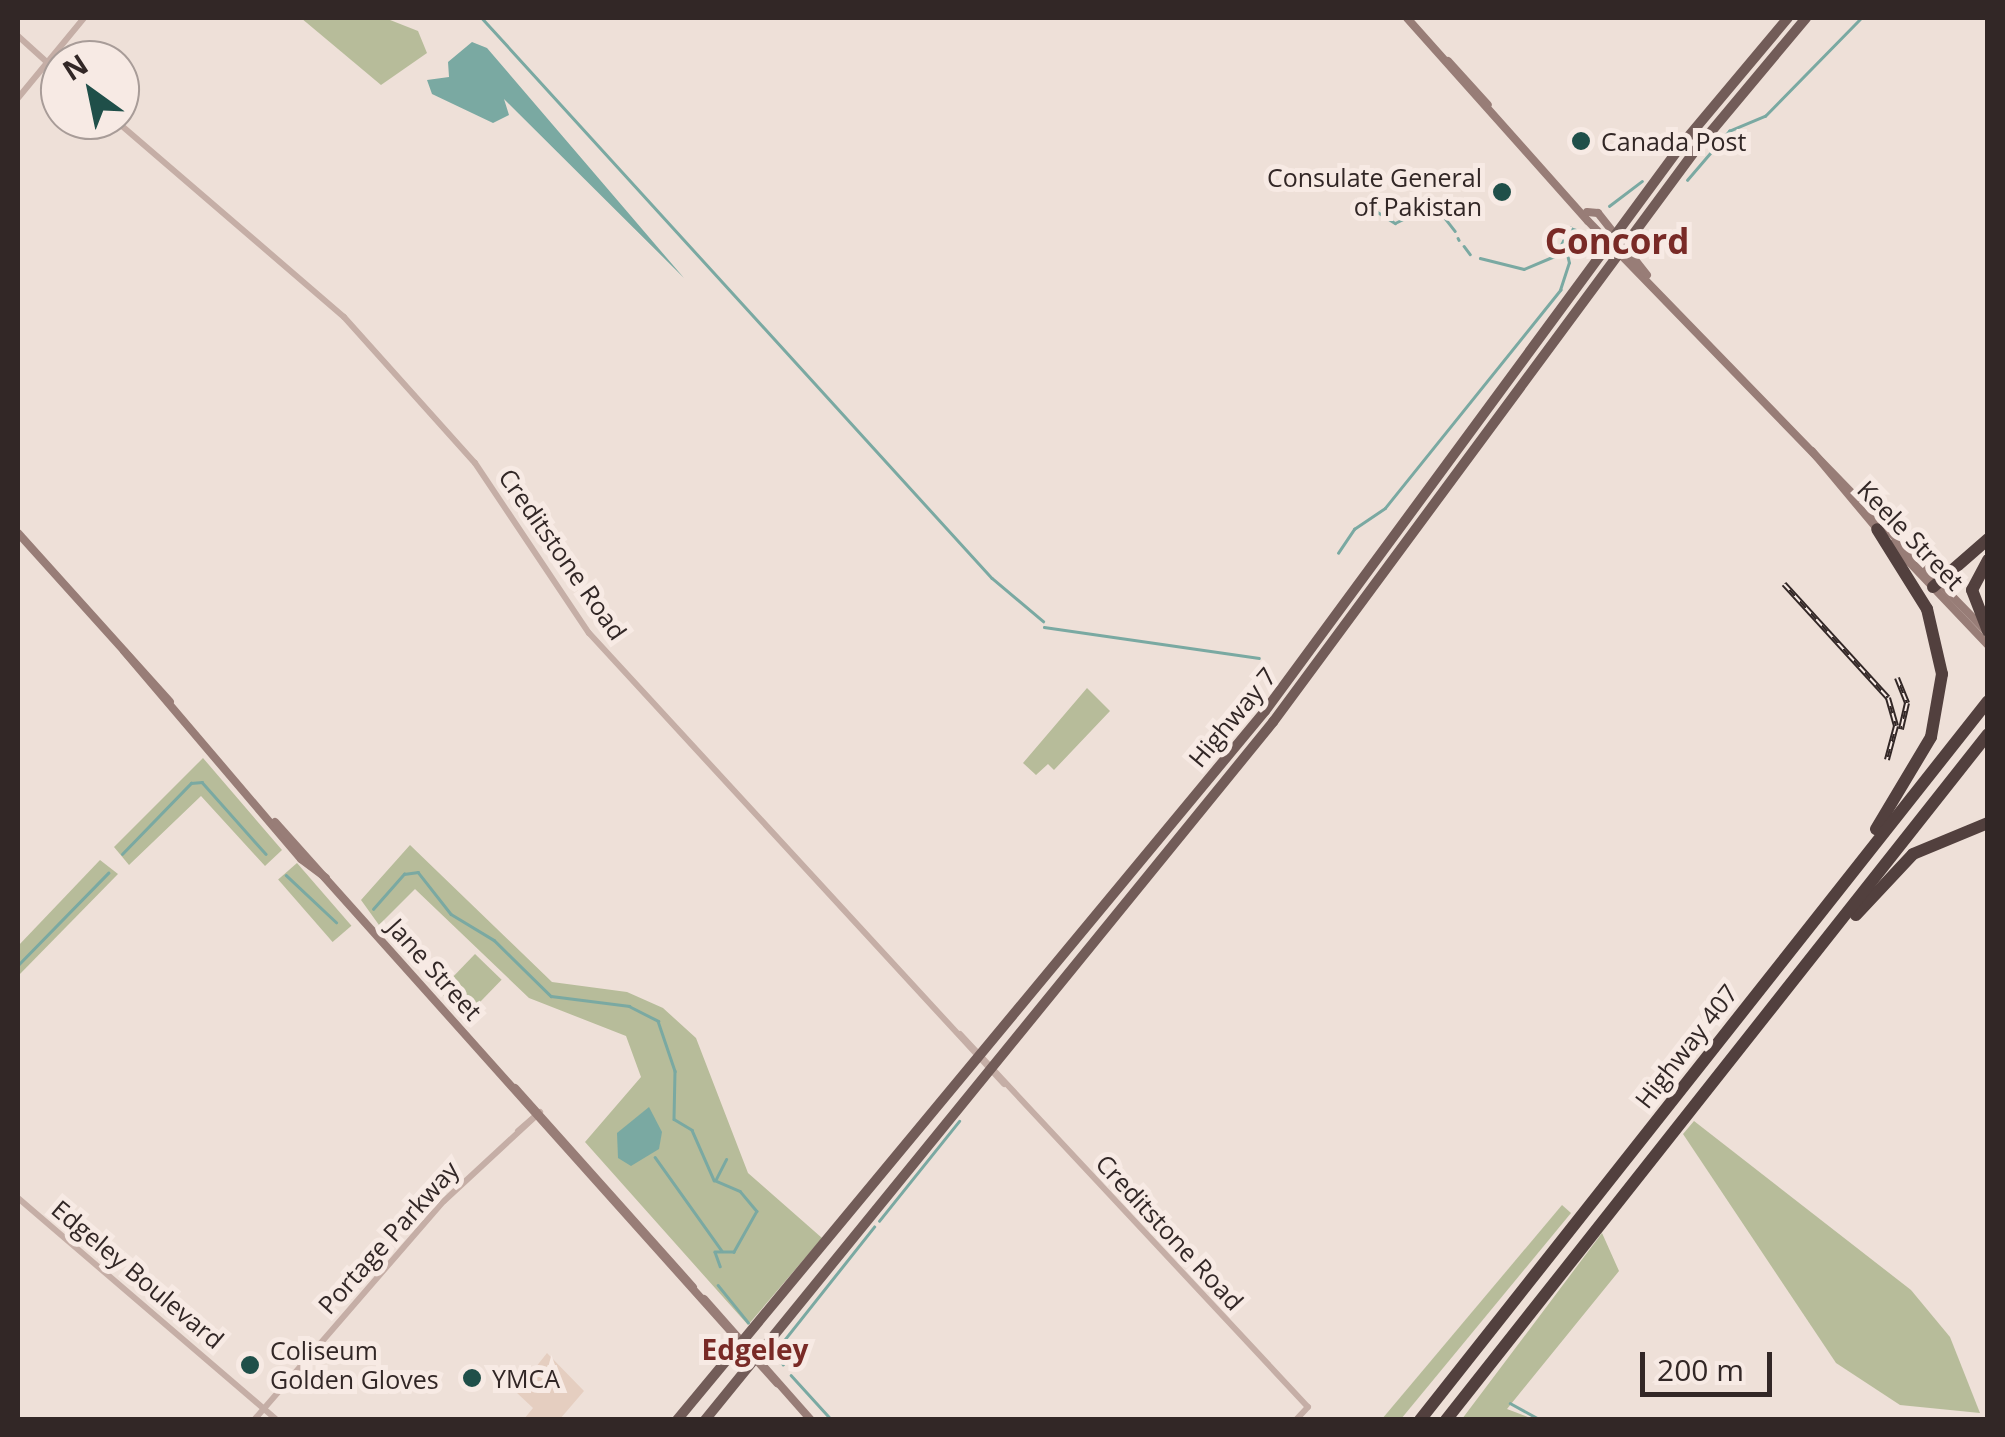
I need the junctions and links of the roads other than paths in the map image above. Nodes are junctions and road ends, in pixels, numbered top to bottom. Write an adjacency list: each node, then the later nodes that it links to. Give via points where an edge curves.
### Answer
1 (84, 18): 6 (street)
2 (1407, 18): 11 (main road, Keele Street)
3 (1788, 18): 11 (main road, Highway 7)
4 (1806, 18): 12 (main road, Highway 7)
5 (18, 36): 7 (street)
6 (66, 40)
7 (40, 56)
8 (40, 71): 9 (street)
9 (18, 98)
10 (138, 140): 27 (street, Creditstone Road, via 344,317 475,462 590,633)
11 (1612, 237): 12 (main road, Keele Street); 21 (main road, Highway 7, via 1363,578)
12 (1625, 250): 13 (main road, Keele Street); 21 (main road, Highway 7)
13 (1812, 451): 14 (main road, Keele Street); 18 (main road, Keele Street)
14 (1877, 529): 18 (main road, Keele Street); 25 (highway, via 1927,609 1940,703 1914,768)
15 (18, 533): 29 (main road, Jane Street, via 275,822 301,860 326,878)
16 (1988, 539): 18 (highway)
17 (1988, 560): 19 (highway, via 1972,590)
18 (1937, 584): 19 (main road, Keele Street); 20 (main road, Keele Street)
19 (1988, 632)
20 (1988, 644)
21 (1299, 677): 27 (main road, Highway 7); 28 (main road, Highway 7)
22 (1988, 701): 25 (highway, Highway 407)
23 (1988, 734): 26 (highway, Highway 407)
24 (1988, 823): 26 (highway, via 1913,854)
25 (1834, 893): 43 (highway, Highway 407)
26 (1786, 989): 35 (highway, Highway 407)
27 (978, 1054): 28 (street, Creditstone Road); 31 (main road, Highway 7)
28 (988, 1066): 32 (main road, Highway 7); 42 (street, Creditstone Road, via 1308,1406)
29 (538, 1114): 31 (main road, Jane Street); 34 (street, Portage Parkway, via 436,1210)
30 (18, 1198): 34 (street, Edgeley Boulevard)
31 (742, 1344): 32 (main road, Jane Street); 33 (main road, Highway 7)
32 (754, 1358): 40 (main road, Highway 7); 41 (main road, Jane Street)
33 (709, 1384): 38 (main road, Highway 7); 39 (main road)
34 (264, 1408): 36 (street, Portage Parkway); 37 (street, Edgeley Boulevard)
35 (1446, 1419)
36 (254, 1420)
37 (277, 1420)
38 (677, 1420)
39 (686, 1420)
40 (705, 1420)
41 (811, 1420)
42 (1296, 1420)
43 (1417, 1420)

